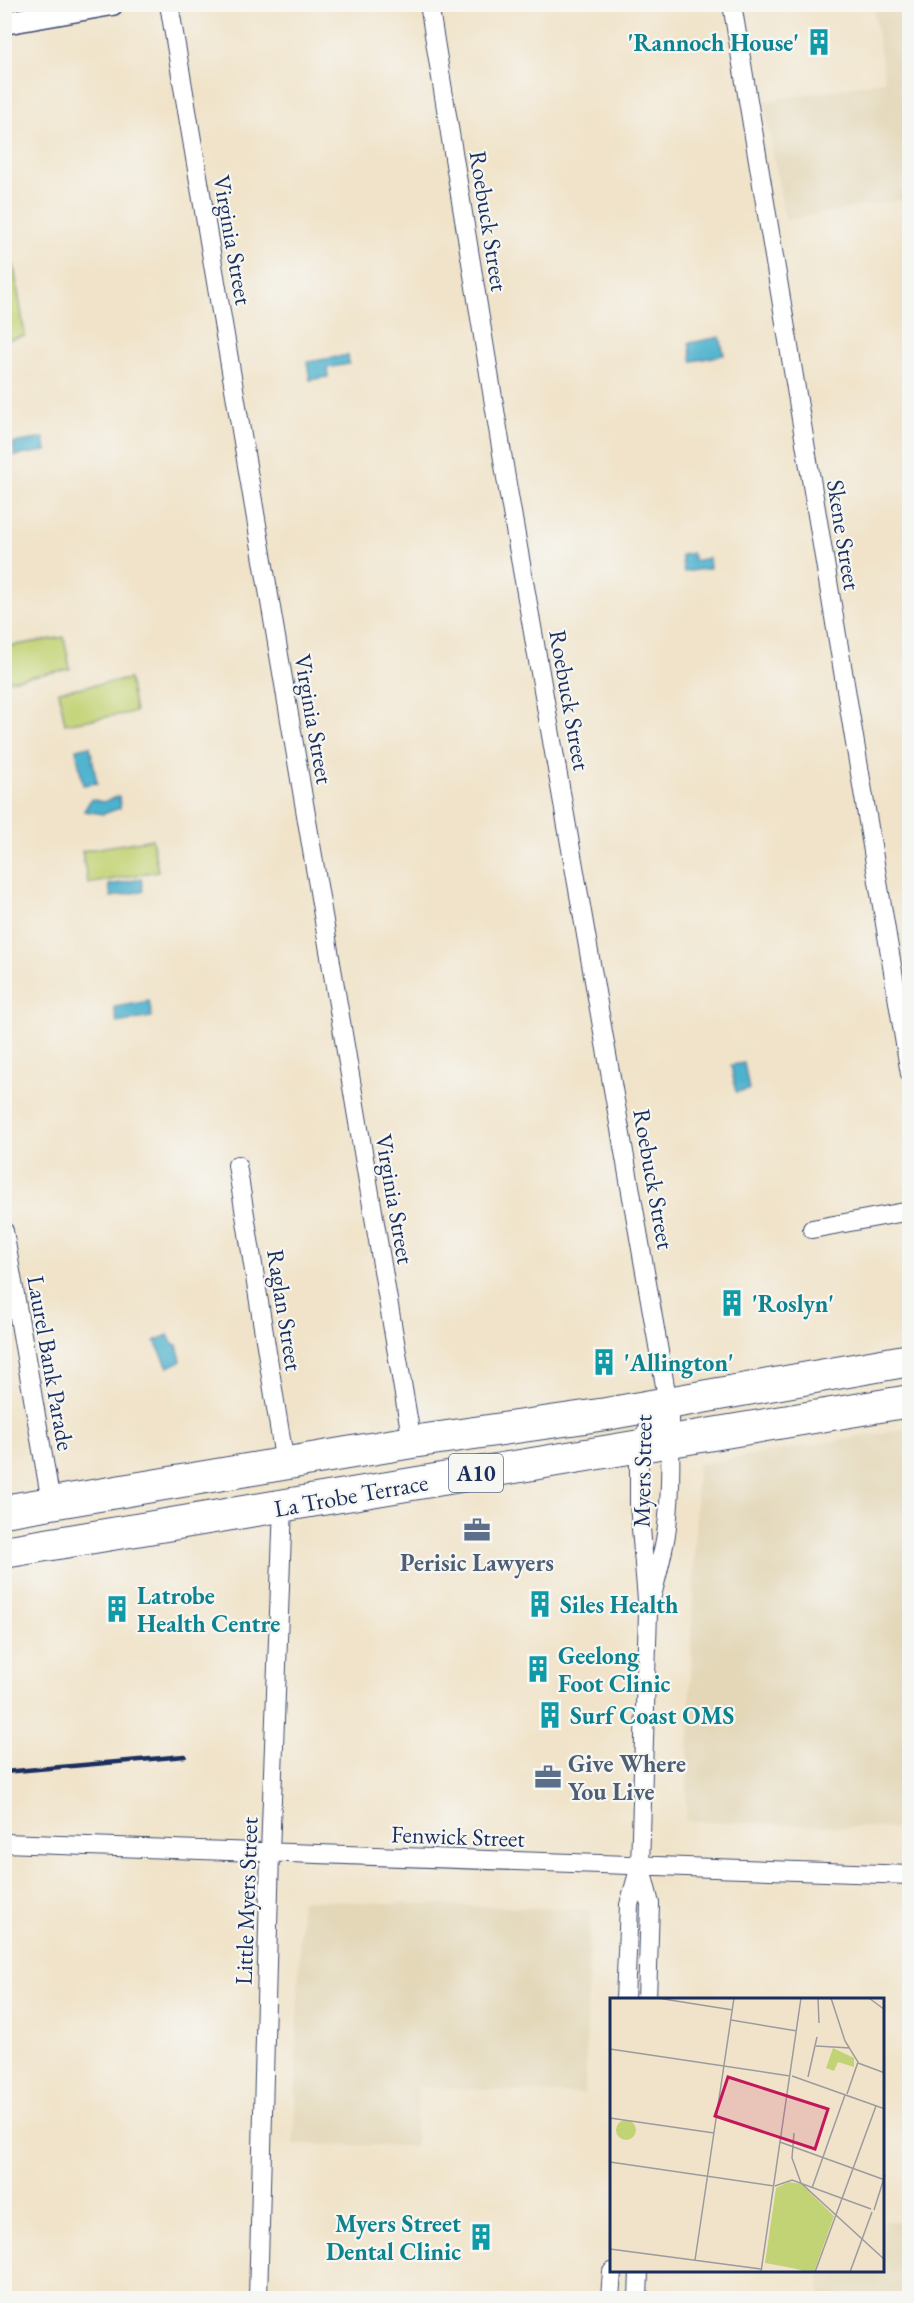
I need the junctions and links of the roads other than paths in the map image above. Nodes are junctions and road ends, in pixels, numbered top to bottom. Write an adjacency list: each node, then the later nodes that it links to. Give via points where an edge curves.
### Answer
1 (112, 4): 5 (street)
2 (169, 4): 14 (street, Virginia Street)
3 (429, 4): 13 (street, Roebuck Street, via 511,507)
4 (732, 4): 6 (street, Skene Street)
5 (4, 23)
6 (909, 1074)
7 (237, 1165): 16 (street, Raglan Street)
8 (909, 1211): 9 (street)
9 (812, 1229)
10 (4, 1231): 17 (street, Laurel Bank Parade)
11 (909, 1360): 13 (highway, La Trobe Terrace / A10)
12 (909, 1401): 15 (highway, La Trobe Terrace / A10)
13 (668, 1403): 14 (highway, La Trobe Terrace / A10); 15 (street, Myers Street); 15 (street, Myers Street, via 653,1421)
14 (412, 1442): 16 (highway, La Trobe Terrace / A10)
15 (656, 1443): 18 (highway, La Trobe Terrace / A10); 21 (street, Myers Street, via 669,1500 666,1536); 21 (street, Myers Street, via 639,1462)
16 (285, 1464): 17 (highway, La Trobe Terrace / A10)
17 (51, 1502): 19 (highway, La Trobe Terrace / A10)
18 (283, 1506): 20 (highway, La Trobe Terrace / A10); 23 (street, Little Myers Street)
19 (4, 1511)
20 (4, 1552)
21 (648, 1612): 24 (street, Myers Street)
22 (4, 1843): 23 (street, Fenwick Street)
23 (270, 1853): 24 (street, Fenwick Street); 30 (street, Little Myers Street)
24 (640, 1866): 25 (street, Fenwick Street); 26 (street, Myers Street, via 629,1905); 27 (street, Myers Street, via 650,1904)
25 (909, 1875)
26 (625, 1998)
27 (647, 1998)
28 (612, 2273): 31 (street)
29 (639, 2273): 32 (street)
30 (258, 2298)
31 (610, 2298)
32 (638, 2298)

